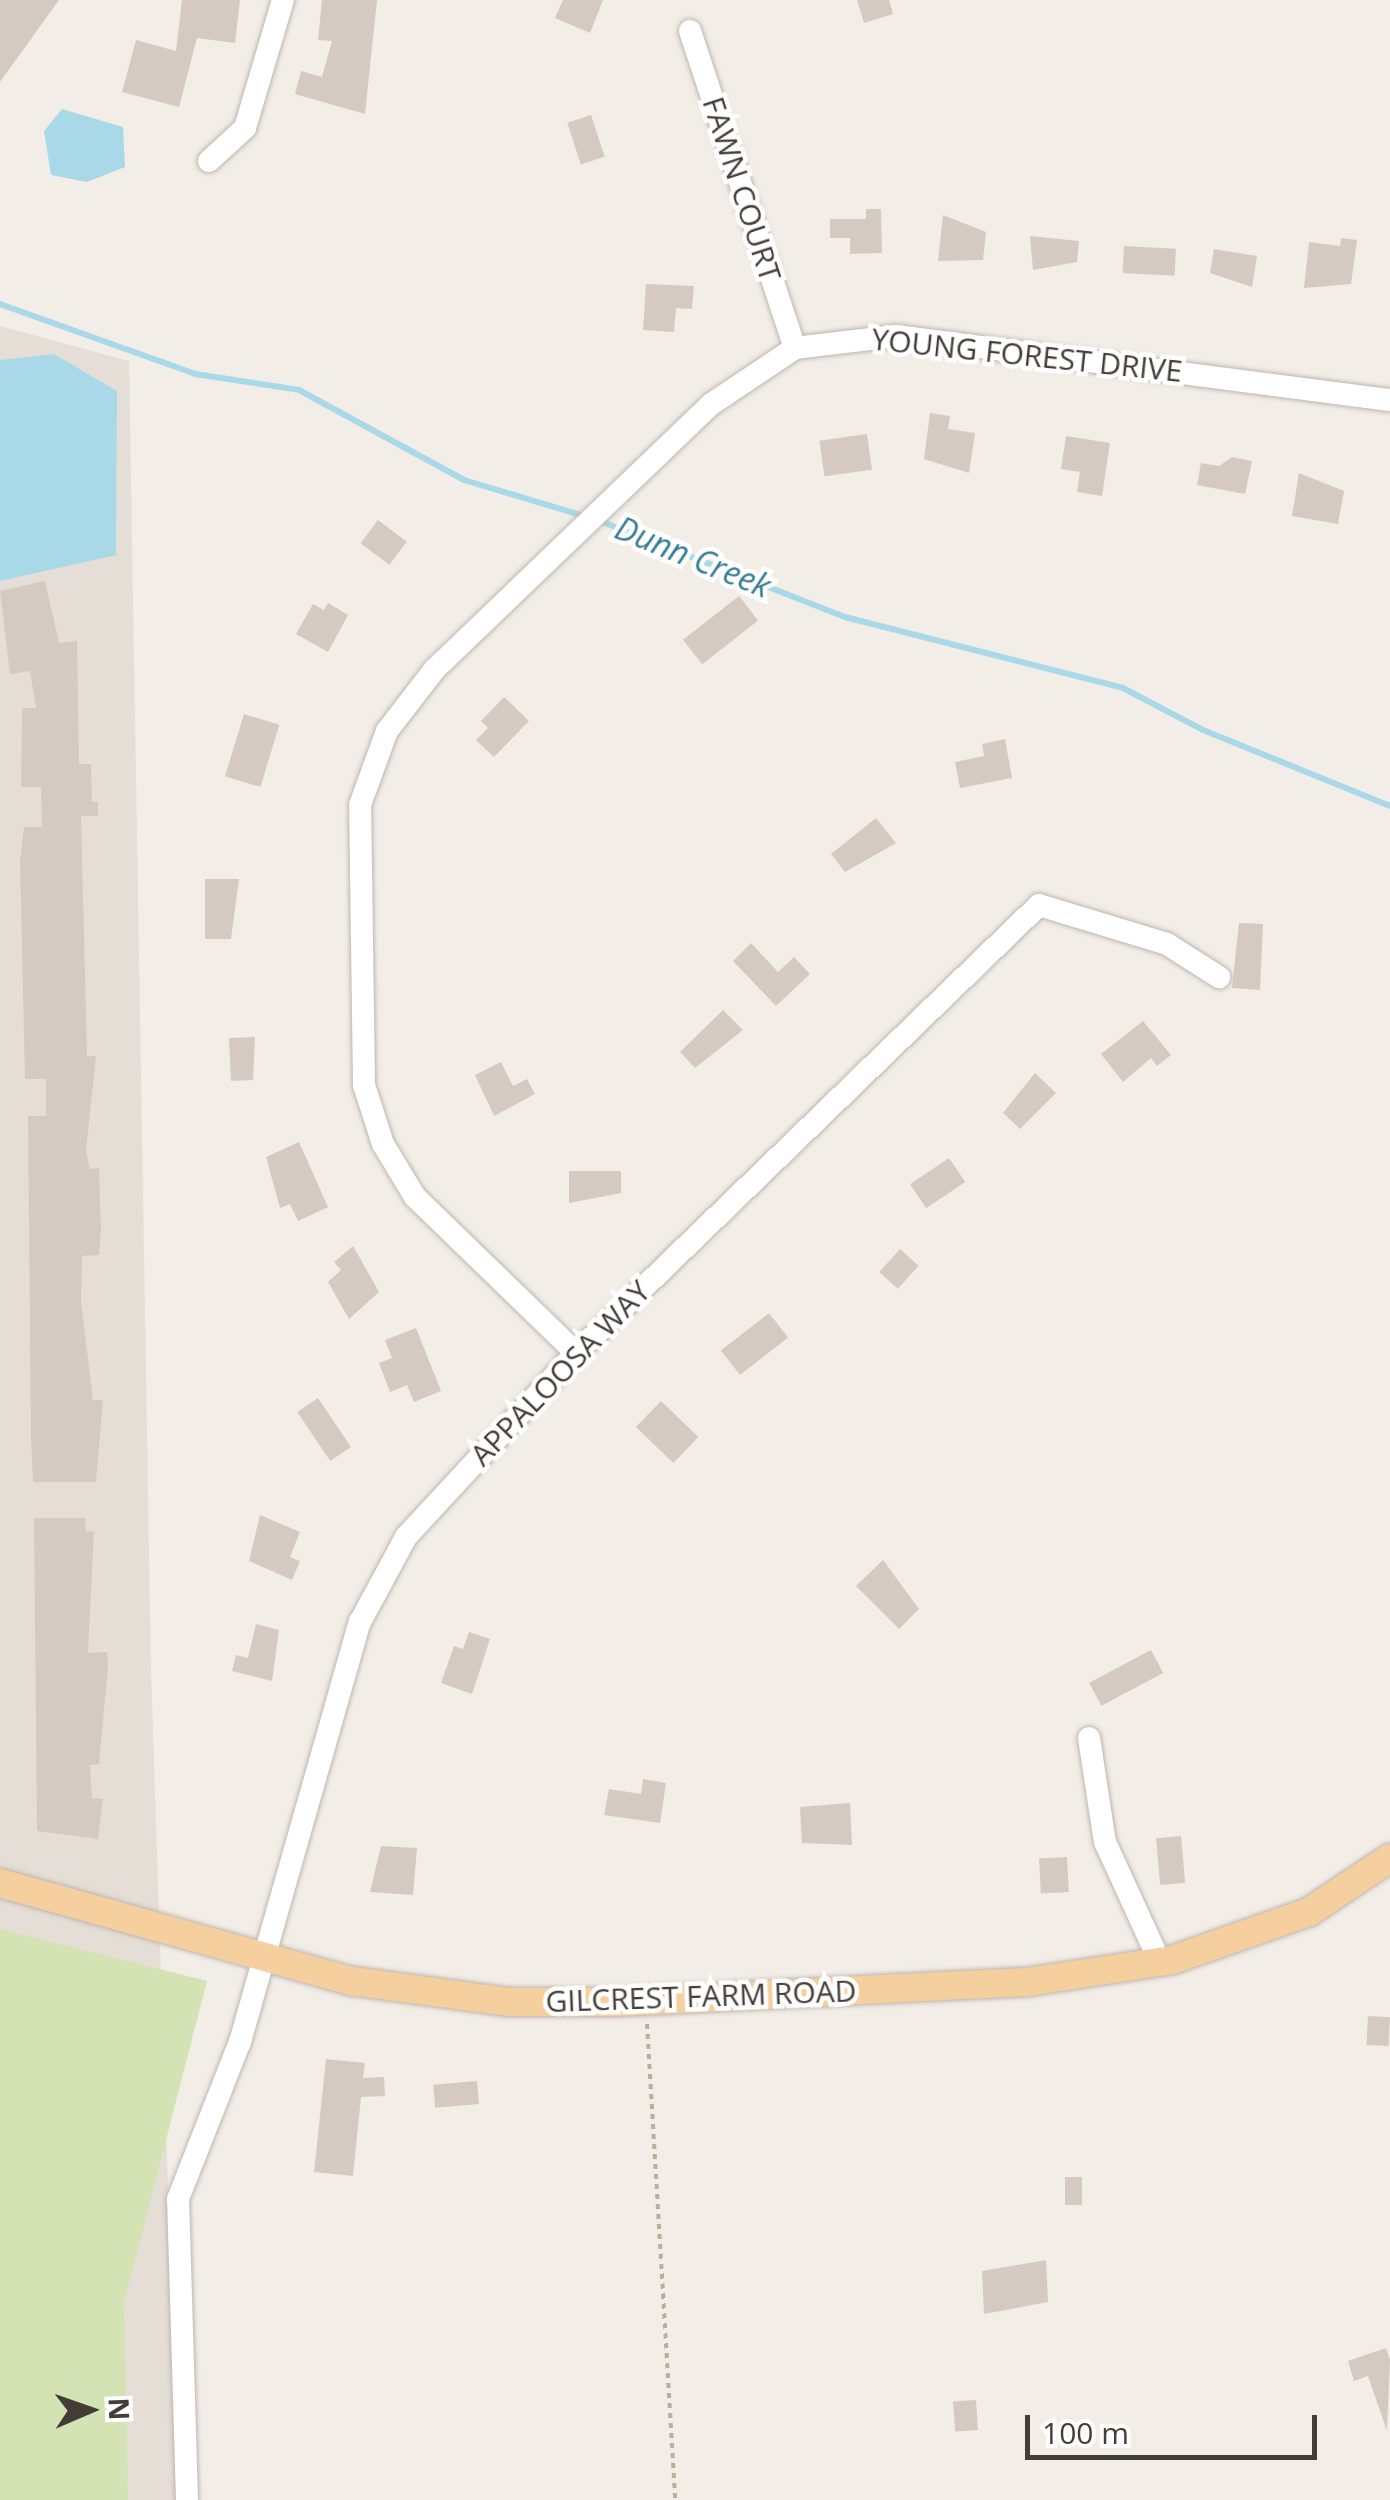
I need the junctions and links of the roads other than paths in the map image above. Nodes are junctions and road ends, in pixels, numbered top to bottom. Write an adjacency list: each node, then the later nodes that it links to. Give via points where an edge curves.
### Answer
1 (283, 0): 3 (street, via 245,128)
2 (690, 31): 4 (street, FAWN COURT)
3 (209, 161)
4 (795, 348): 5 (street, YOUNG FOREST DRIVE, via 896,336); 7 (street, YOUNG FOREST DRIVE, via 710,405 402,709 375,754 358,832 362,1069 383,1144 436,1220)
5 (1390, 400)
6 (1220, 977): 7 (street, APPALOOSA WAY, via 1167,944 1039,906)
7 (576, 1353): 11 (street, APPALOOSA WAY, via 424,1515 370,1597)
8 (1090, 1738): 12 (street, via 1105,1842)
9 (1390, 1858): 12 (main road, GILCREST FARM ROAD, via 1348,1890 1268,1931)
10 (0, 1883): 11 (main road, GILCREST FARM ROAD)
11 (266, 1957): 12 (main road, GILCREST FARM ROAD, via 352,1981 510,2002 989,1984); 13 (street, APPALOOSA WAY, via 226,2078 195,2142 174,2232)
12 (1160, 1962)
13 (186, 2500)

